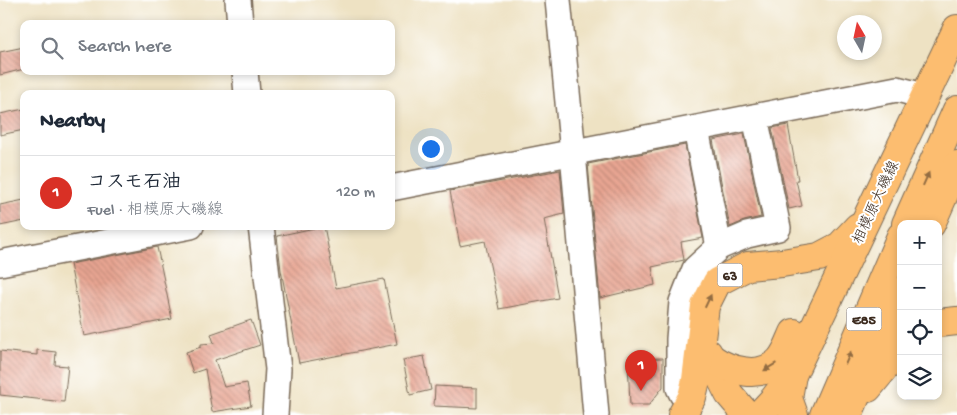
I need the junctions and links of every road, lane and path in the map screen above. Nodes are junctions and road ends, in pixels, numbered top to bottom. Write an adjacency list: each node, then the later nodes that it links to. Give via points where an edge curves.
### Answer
1 (238, 0): 3 (street)
2 (558, 0): 11 (street)
3 (240, 20)
4 (957, 28): 7 (main road, 相模原大磯線 / 63)
5 (245, 75): 6 (street)
6 (247, 90)
7 (924, 96): 9 (street, via 897,89); 14 (main road, 相模原大磯線 / 63)
8 (957, 110): 15 (main road, one-way to 8)
9 (756, 117): 10 (street); 19 (street, via 778,228 746,235)
10 (696, 129): 11 (street); 19 (street)
11 (573, 153): 13 (street); 33 (street)
12 (957, 165): 16 (main road)
13 (395, 187)
14 (868, 218): 22 (main road, 相模原大磯線 / 63); 26 (main road, 63, one-way to 14, via 704,306 718,282 748,266 819,256 840,246)
15 (908, 220)
16 (933, 220)
17 (169, 230): 21 (street)
18 (261, 230): 32 (street, via 278,369)
19 (719, 247): 30 (street, via 695,269 682,302 679,388)
20 (897, 247): 31 (main road, E85, one-way to 20)
21 (0, 263)
22 (841, 274): 28 (main road, one-way to 28, via 817,293 781,359 772,368 740,371 724,367); 29 (main road, 相模原大磯線 / 63)
23 (897, 299): 31 (main road, E85)
24 (957, 321): 25 (main road)
25 (942, 323)
26 (701, 333): 28 (main road); 30 (main road, 63, via 696,380)
27 (897, 352): 31 (main road)
28 (711, 358): 34 (main road, via 728,394)
29 (792, 375): 35 (main road); 36 (main road, 63, via 788,398)
30 (687, 406)
31 (837, 410)
32 (276, 415)
33 (596, 415)
34 (747, 415)
35 (759, 415)
36 (794, 415)

